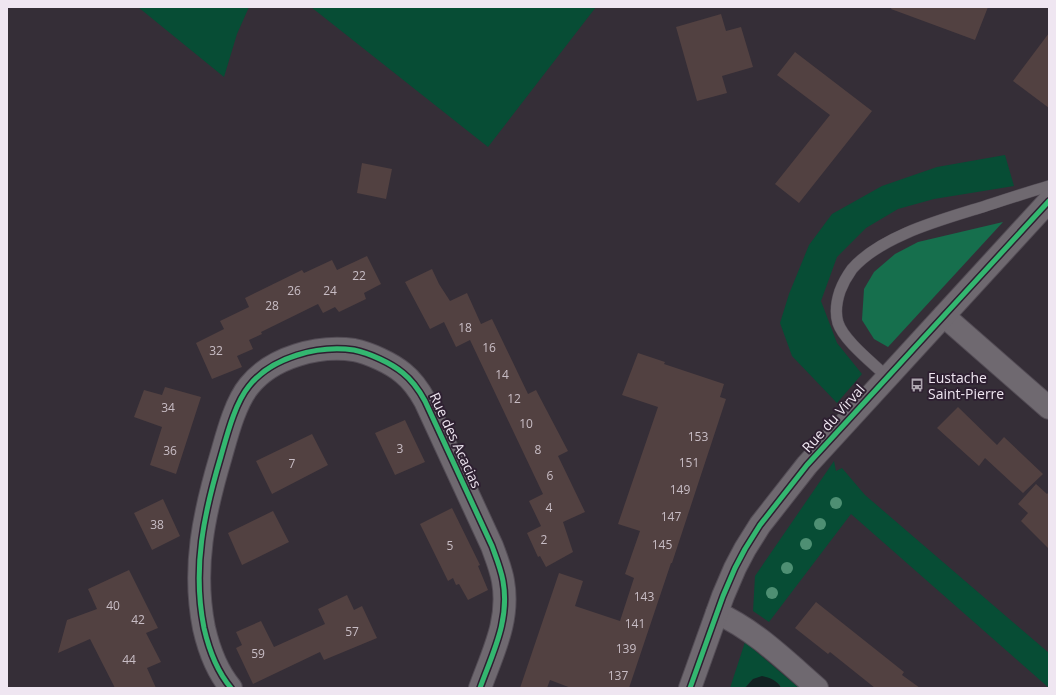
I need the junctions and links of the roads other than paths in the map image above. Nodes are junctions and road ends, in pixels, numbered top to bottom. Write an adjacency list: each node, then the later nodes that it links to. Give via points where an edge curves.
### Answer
1 (1049, 186): 4 (lane, via 949,217 898,236 863,259 852,270 844,281 839,295 838,323 843,334)
2 (1049, 201): 3 (street, Rue du Virval)
3 (944, 316): 4 (street, Rue du Virval); 5 (street)
4 (887, 377): 6 (street, Rue du Virval, via 807,465 760,525 735,568)
5 (1049, 408)
6 (717, 613): 9 (street, Rue du Virval); 10 (street, via 752,633)
7 (231, 688): 8 (street, Rue des Acacias, via 215,664 207,641 198,576 204,523 224,446 240,401 260,374 292,357 318,350 338,349 368,354 387,363 402,372 416,386 492,546 503,581 504,616 501,632)
8 (480, 688)
9 (690, 688)
10 (817, 688)

